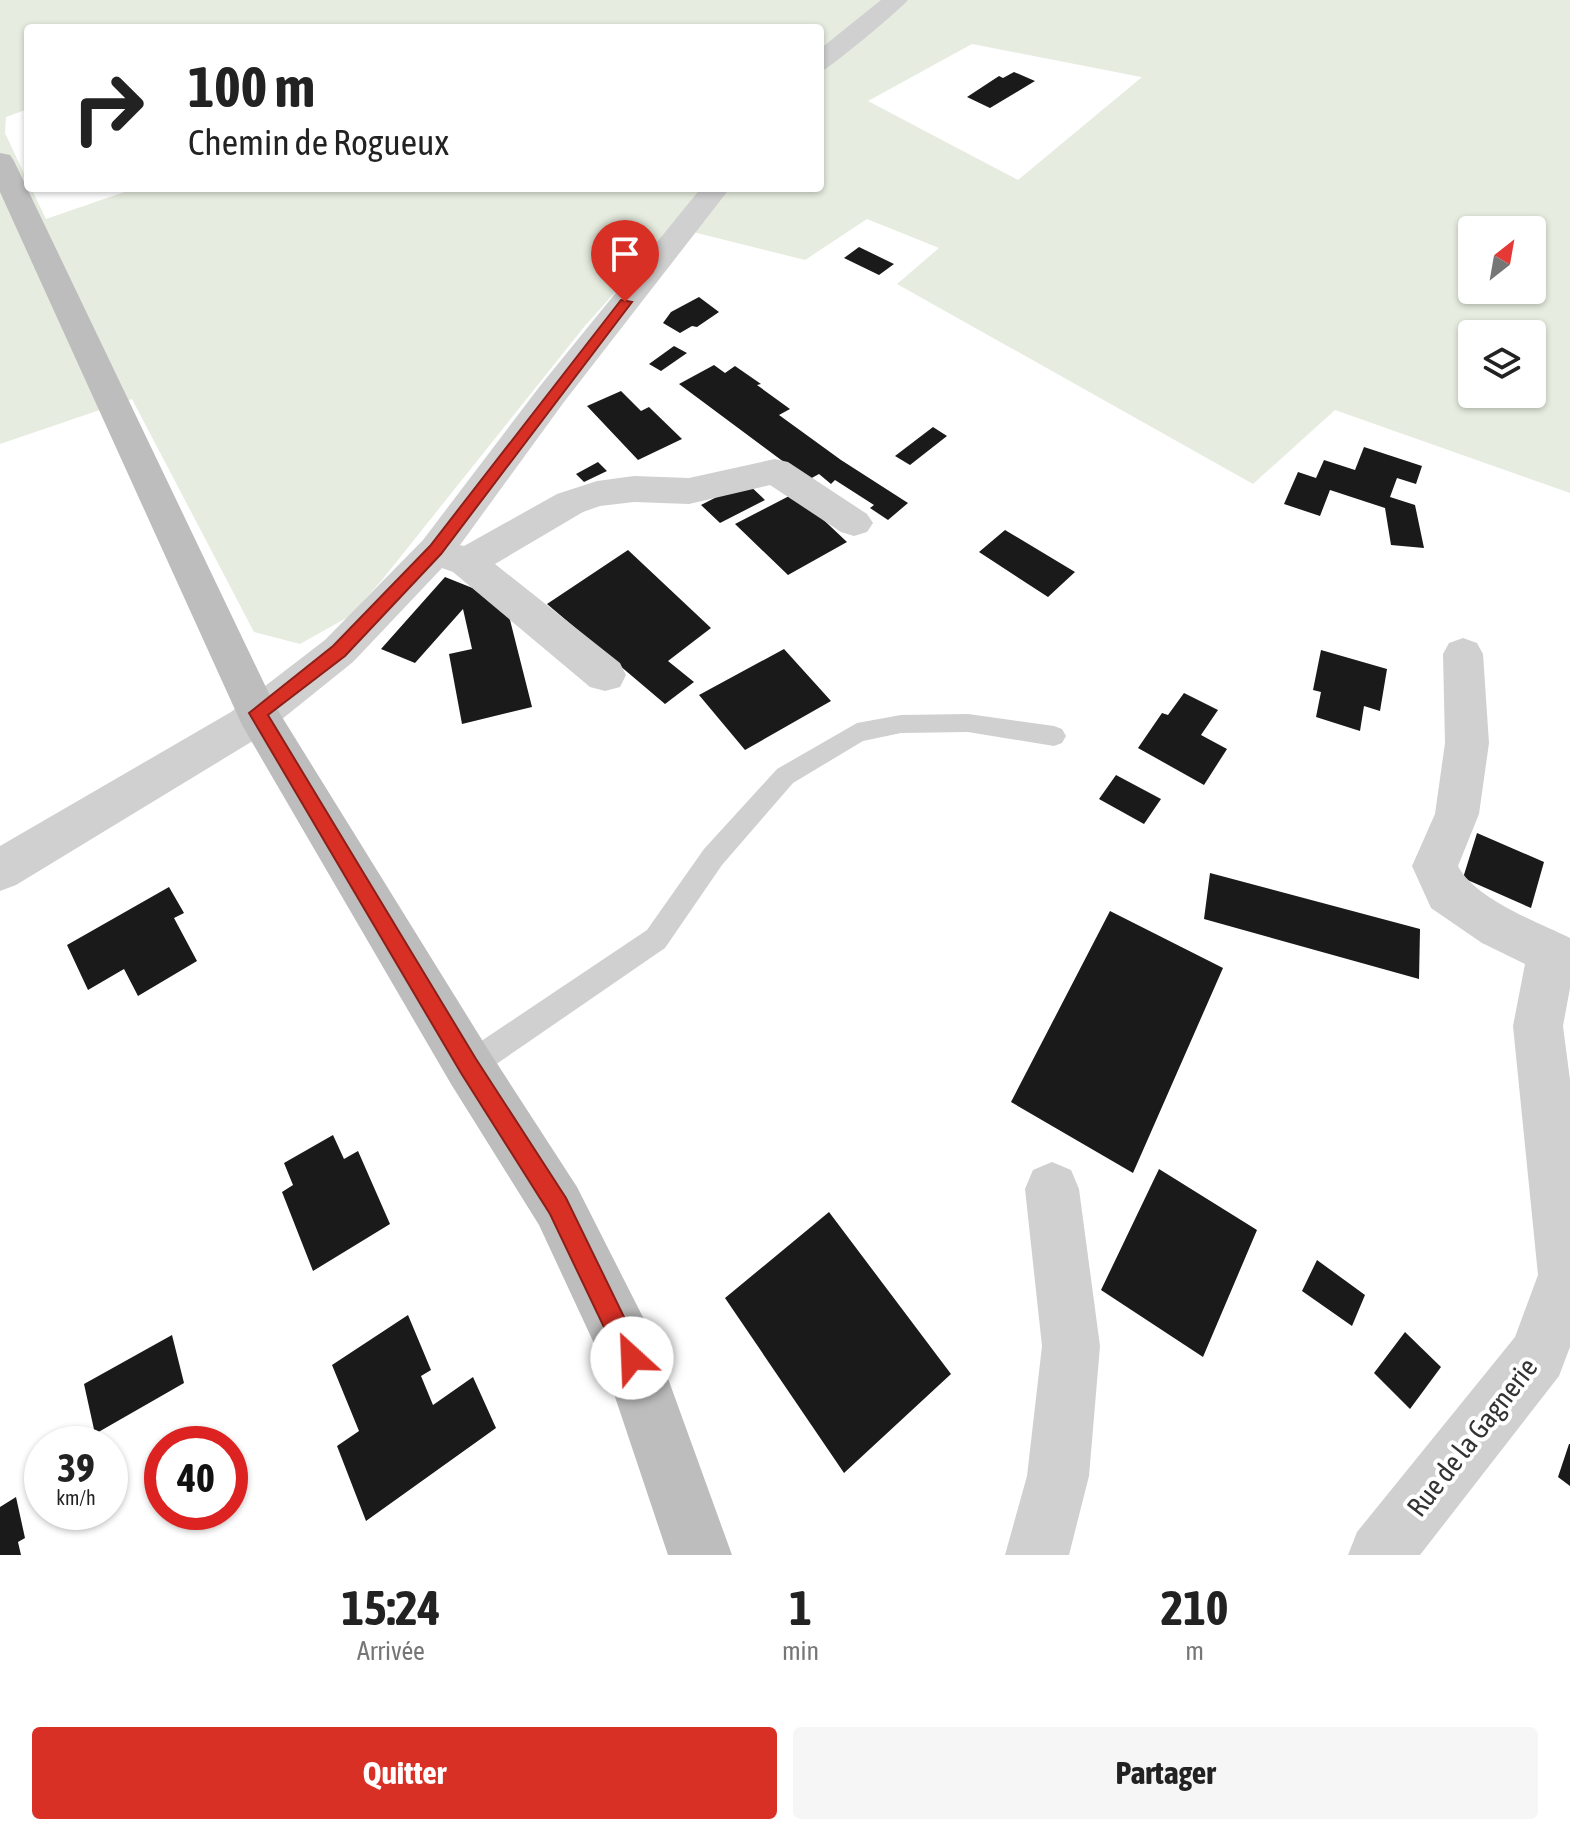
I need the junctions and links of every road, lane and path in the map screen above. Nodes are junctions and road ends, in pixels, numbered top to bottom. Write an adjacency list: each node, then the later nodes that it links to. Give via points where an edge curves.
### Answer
1 (896, 0): 2 (street)
2 (824, 60)
3 (0, 161): 9 (street)
4 (713, 192): 6 (street, via 552,394)
5 (854, 523): 6 (street, via 775,471 689,491 597,494)
6 (451, 556): 8 (street); 9 (street)
7 (1463, 654): 12 (street, via 1467,743 1457,814 1435,866 1448,893 1499,928)
8 (605, 675)
9 (257, 713): 11 (street); 13 (street)
10 (1054, 736): 13 (lane, via 968,723 901,724 857,733 785,776 713,857 656,939)
11 (0, 870)
12 (1561, 958): 17 (street, Rue de la Gagnerie, via 1538,1026 1566,1275 1538,1355)
13 (469, 1066): 15 (street, via 558,1206 617,1326)
14 (1052, 1189): 16 (street, via 1071,1346 1058,1476)
15 (700, 1555)
16 (1037, 1555)
17 (1380, 1555)

